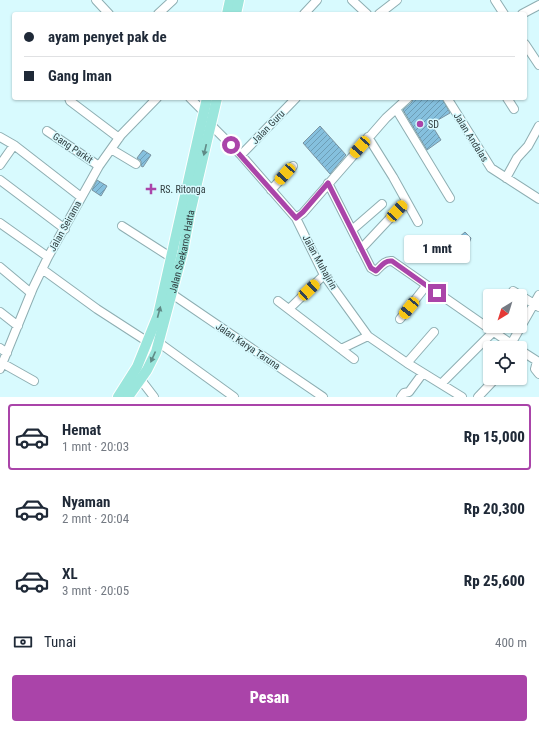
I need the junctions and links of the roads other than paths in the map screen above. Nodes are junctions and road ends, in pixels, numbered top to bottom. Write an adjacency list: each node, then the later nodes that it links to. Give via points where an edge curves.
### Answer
1 (96, 0): 10 (street)
2 (173, 0): 11 (street)
3 (230, 0): 12 (main road)
4 (239, 0): 13 (main road)
5 (317, 0): 14 (street)
6 (352, 0): 15 (street)
7 (396, 0): 16 (street)
8 (495, 0): 17 (street)
9 (539, 5): 18 (street)
10 (107, 12)
11 (160, 12)
12 (227, 12)
13 (236, 12)
14 (306, 12)
15 (365, 12)
16 (381, 12)
17 (503, 12)
18 (526, 12)
19 (527, 47): 20 (street)
20 (539, 65)
21 (70, 100): 38 (street)
22 (155, 100): 38 (street, Jalan Seirama)
23 (192, 100): 32 (street)
24 (207, 100): 32 (main road, Jalan Soekarno Hatta)
25 (217, 100): 33 (main road, Jalan Soekarno Hatta)
26 (294, 100): 41 (street, Jalan Guru)
27 (406, 100): 30 (street)
28 (448, 100): 46 (street, Jalan Andalas, via 491,168)
29 (508, 100): 31 (street)
30 (396, 109): 37 (street); 51 (street)
31 (514, 109)
32 (204, 112): 62 (main road, Jalan Soekarno Hatta)
33 (211, 124): 41 (street, Jalan Muhajirin); 62 (main road, Jalan Soekarno Hatta, one-way to 62, via 190,213)
34 (539, 126): 46 (street, via 528,146 516,158)
35 (47, 130): 44 (street, Gang Parkit)
36 (0, 137): 39 (street)
37 (368, 137): 48 (street); 53 (street)
38 (119, 138): 40 (street, Jalan Seirama)
39 (14, 145): 43 (street); 50 (street)
40 (111, 149): 42 (street); 44 (street, Jalan Seirama)
41 (241, 155): 49 (street, Jalan Muhajirin)
42 (136, 164)
43 (0, 165)
44 (99, 166): 50 (street, Jalan Seirama)
45 (293, 166): 49 (street)
46 (506, 178): 52 (street, Jalan Andalas)
47 (0, 180): 59 (street)
48 (328, 183): 55 (street); 60 (street)
49 (270, 190): 55 (street, Jalan Muhajirin)
50 (81, 197): 59 (street, Jalan Seirama)
51 (450, 198)
52 (539, 199)
53 (406, 201): 56 (street); 61 (street)
54 (382, 204): 60 (street)
55 (296, 218): 66 (street, Jalan Muhajirin)
56 (418, 222)
57 (0, 223): 63 (street)
58 (122, 226): 62 (street)
59 (65, 229): 63 (street, Jalan Seirama)
60 (352, 230): 61 (street)
61 (362, 249): 67 (street, via 374,271 388,260 392,261)
62 (176, 253): 69 (main road, Jalan Soekarno Hatta); 85 (main road, Jalan Soekarno Hatta, one-way to 62)
63 (48, 258): 65 (street, Jalan Seirama)
64 (0, 267): 68 (street)
65 (42, 269): 68 (street, Jalan Seirama); 85 (street, via 97,309)
66 (324, 275): 74 (street); 82 (street, Jalan Muhajirin)
67 (426, 286): 76 (street); 77 (street)
68 (31, 293): 78 (street, Jalan Seirama)
69 (172, 294): 85 (main road, Jalan Soekarno Hatta); 103 (street, Jalan Karya Taruna)
70 (539, 295): 73 (street)
71 (527, 300): 73 (street)
72 (278, 301): 74 (street)
73 (536, 305): 84 (street)
74 (289, 309): 86 (street)
75 (0, 312): 78 (street)
76 (400, 319)
77 (483, 325)
78 (18, 326): 87 (street, Jalan Seirama)
79 (434, 332): 90 (street)
80 (492, 333): 96 (street)
81 (494, 333): 83 (street)
82 (368, 336): 86 (street); 90 (street, Jalan Muhajirin)
83 (506, 341)
84 (521, 341)
85 (153, 342): 94 (main road, Jalan Soekarno Hatta, one-way to 94, via 156,352); 99 (main road, Jalan Soekarno Hatta); 102 (street)
86 (341, 349): 89 (street)
87 (3, 351): 91 (street, Jalan Seirama)
88 (527, 355): 93 (street, via 537,361 535,369)
89 (354, 359)
90 (406, 363): 92 (street, Jalan Muhajirin)
91 (1, 366): 95 (street)
92 (423, 373): 96 (street, Jalan Muhajirin); 98 (street)
93 (539, 374)
94 (141, 380): 100 (main road, Jalan Soekarno Hatta); 101 (street)
95 (34, 381)
96 (441, 384): 105 (street, Jalan Muhajirin)
97 (489, 385): 106 (street)
98 (410, 395): 104 (street, via 404,393)
99 (118, 397)
100 (128, 397)
101 (154, 397)
102 (234, 397)
103 (323, 397)
104 (401, 397)
105 (462, 397)
106 (478, 397)

